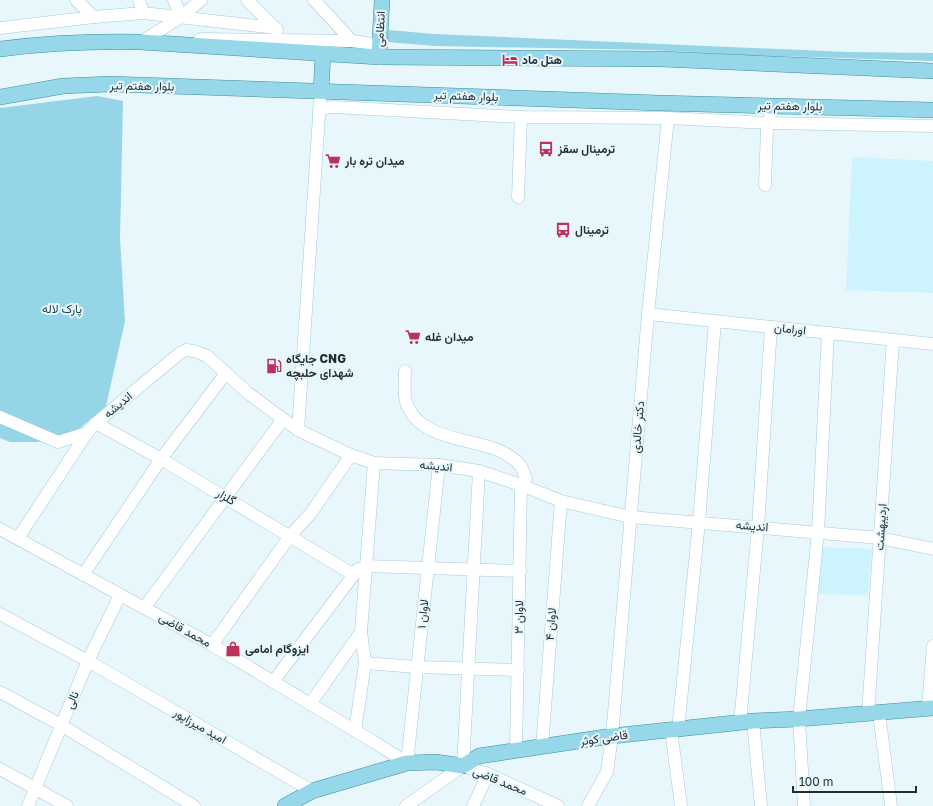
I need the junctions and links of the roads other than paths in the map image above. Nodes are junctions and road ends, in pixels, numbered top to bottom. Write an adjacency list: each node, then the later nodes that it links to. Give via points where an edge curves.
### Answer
1 (76, 0): 9 (street)
2 (139, 0): 8 (street)
3 (174, 0): 10 (street)
4 (201, 0): 10 (street)
5 (247, 0): 12 (street)
6 (314, 0): 15 (street)
7 (379, 3): 17 (main road, انتظامی)
8 (142, 13): 9 (street); 10 (street)
9 (94, 17): 11 (street)
10 (181, 17): 12 (street); 13 (street)
11 (0, 28)
12 (276, 28): 14 (street)
13 (145, 40): 14 (street); 16 (main road); 18 (main road)
14 (285, 40): 15 (street)
15 (352, 42): 17 (street)
16 (0, 49)
17 (380, 51): 18 (main road); 19 (main road, via 661,58)
18 (323, 54): 20 (main road)
19 (933, 71)
20 (321, 91): 21 (main road, بلوار هفتم تیر, via 110,84 63,86); 22 (main road, بلوار هفتم تیر); 23 (street)
21 (0, 97)
22 (773, 106): 24 (main road, بلوار هفتم تیر); 27 (street)
23 (319, 109): 25 (street, via 333,107); 42 (street)
24 (933, 110)
25 (521, 117): 26 (street); 30 (street)
26 (668, 118): 27 (street); 31 (street, دکتر خالدی)
27 (768, 123): 28 (street); 29 (street)
28 (933, 126)
29 (765, 185)
30 (518, 197)
31 (648, 314): 32 (street, اورامان); 52 (street, دکتر خالدی)
32 (716, 321): 33 (street, اورامان); 53 (street)
33 (771, 327): 34 (street, اورامان); 54 (street)
34 (828, 333): 35 (street, اورامان); 56 (street)
35 (893, 340): 36 (street, اورامان); 59 (street, اردیبهشت)
36 (933, 344)
37 (405, 371): 49 (street, لاوان ۳, via 407,406 416,420 429,430 506,454 520,465 526,478)
38 (226, 373): 40 (street, اندیشه); 41 (street, اندیشه, via 207,356 186,350); 45 (street)
39 (0, 417): 43 (street, via 58,442)
40 (283, 419): 42 (street, اندیشه); 50 (street)
41 (96, 423): 43 (street, اندیشه); 45 (street, گلزار)
42 (298, 430): 44 (street, اندیشه)
43 (87, 433): 58 (street, اندیشه)
44 (351, 455): 46 (street, اندیشه); 57 (street, via 310,513)
45 (161, 458): 50 (street, گلزار); 65 (street)
46 (374, 463): 47 (street, اندیشه); 61 (street)
47 (439, 465): 48 (street, اندیشه); 62 (street, لاوان ۱)
48 (479, 471): 49 (street, اندیشه); 63 (street)
49 (521, 485): 51 (street, اندیشه); 64 (street, لاوان ۳)
50 (225, 497): 57 (street, گلزار); 68 (street)
51 (561, 501): 52 (street, اندیشه); 89 (street, لاوان ۴)
52 (630, 517): 53 (street, اندیشه); 88 (street, دکتر خالدی)
53 (699, 522): 54 (street, اندیشه); 86 (street)
54 (758, 526): 56 (street, اندیشه); 84 (street)
55 (0, 529): 58 (street, محمد قاضی)
56 (818, 532): 59 (street, اندیشه); 83 (street)
57 (290, 536): 66 (street, گلزار); 71 (street)
58 (18, 538): 65 (street, محمد قاضی)
59 (880, 538): 60 (street, اندیشه); 82 (street, اردیبهشت)
60 (933, 549)
61 (366, 562): 62 (street); 66 (street); 70 (street)
62 (428, 568): 63 (street); 75 (street, لاوان ۱)
63 (474, 570): 64 (street); 76 (street)
64 (520, 571): 77 (street, لاوان ۳)
65 (83, 575): 67 (street, محمد قاضی)
66 (354, 575): 78 (street)
67 (120, 595): 68 (street, محمد قاضی); 73 (street, نالی)
68 (144, 608): 71 (street, محمد قاضی)
69 (0, 614): 73 (street, امید میرزاپور)
70 (361, 632): 74 (street); 80 (street)
71 (212, 645): 78 (street, محمد قاضی)
72 (933, 646): 81 (street)
73 (88, 662): 85 (street, نالی); 96 (street, امید میرزاپور)
74 (365, 663): 75 (street); 87 (street)
75 (417, 667): 76 (street); 91 (street, لاوان ۱)
76 (469, 669): 77 (street); 92 (street)
77 (518, 670): 90 (street, لاوان ۳)
78 (273, 682): 80 (street, محمد قاضی)
79 (0, 692): 85 (street)
80 (310, 704): 87 (street, محمد قاضی)
81 (930, 708): 82 (main road, قاضی کوثر)
82 (874, 713): 83 (main road, قاضی کوثر); 108 (street, اردیبهشت)
83 (799, 719): 84 (main road, قاضی کوثر); 107 (street)
84 (746, 722): 86 (main road, قاضی کوثر); 106 (street)
85 (61, 725): 95 (street, نالی); 99 (street)
86 (675, 730): 88 (main road, قاضی کوثر); 105 (street)
87 (355, 731): 91 (street, محمد قاضی)
88 (612, 736): 89 (main road, قاضی کوثر); 104 (street, دکتر خالدی, via 607,772)
89 (542, 747): 90 (main road, قاضی کوثر)
90 (516, 750): 92 (main road, قاضی کوثر, via 479,756)
91 (407, 763): 92 (main road, via 436,762); 96 (main road)
92 (463, 766): 94 (street, محمد قاضی); 101 (street)
93 (0, 769): 95 (street)
94 (488, 774): 102 (street); 103 (street, محمد قاضی)
95 (37, 788): 97 (street, نالی); 98 (street)
96 (312, 791): 100 (main road)
97 (28, 806)
98 (67, 806)
99 (194, 806)
100 (285, 806)
101 (406, 806)
102 (473, 806)
103 (558, 806)
104 (588, 806)
105 (681, 806)
106 (761, 806)
107 (804, 806)
108 (891, 806)

